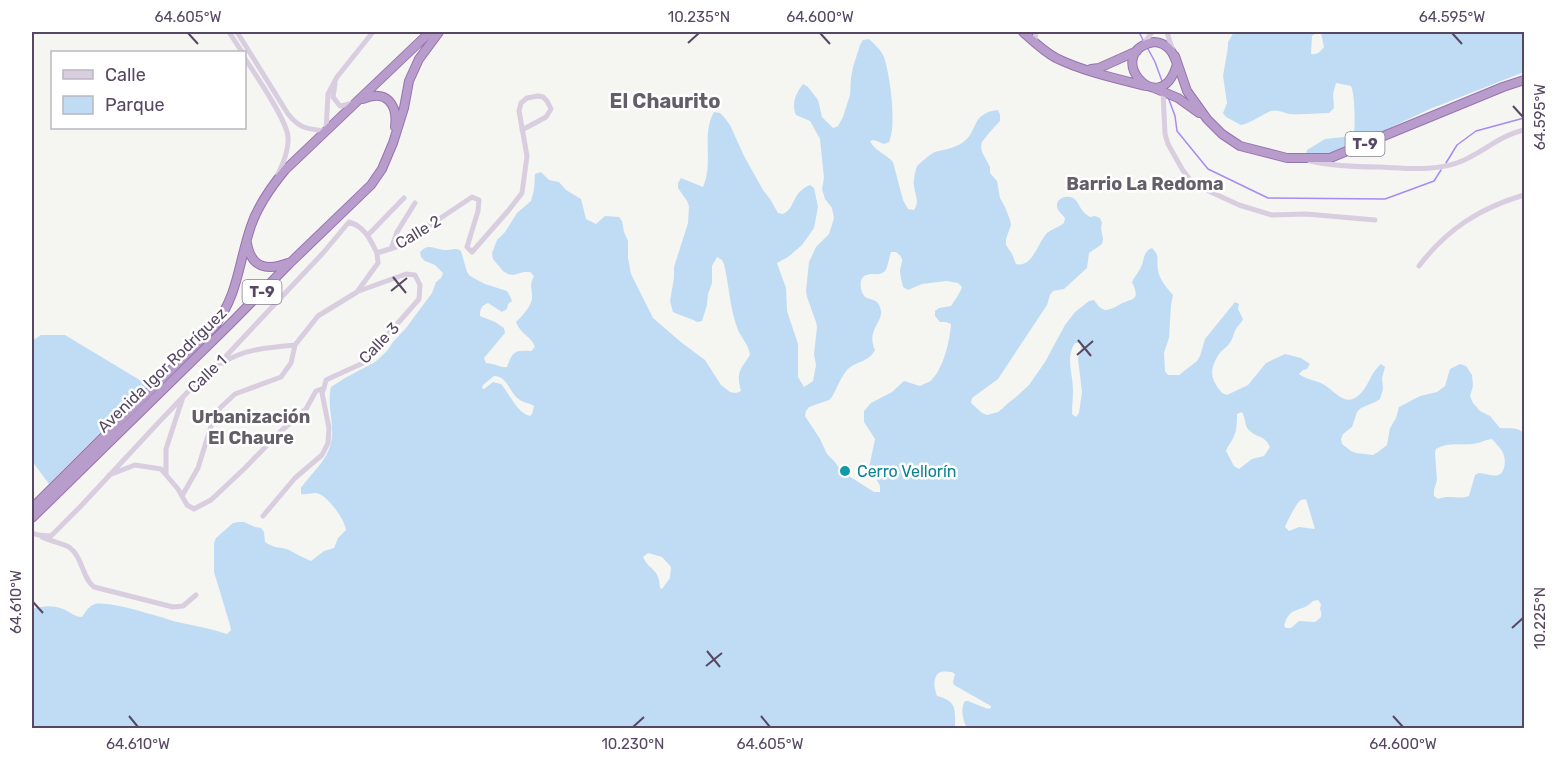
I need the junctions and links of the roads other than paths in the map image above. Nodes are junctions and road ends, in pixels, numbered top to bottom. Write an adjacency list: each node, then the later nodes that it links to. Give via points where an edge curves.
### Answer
1 (230, 32): 12 (street)
2 (237, 32): 23 (street, via 296,124 308,130)
3 (373, 32): 16 (street)
4 (429, 32): 19 (highway, Avenida Igor Rodríguez / T-9)
5 (438, 32): 24 (highway, Avenida Igor Rodríguez / T-9, via 418,59 409,81)
6 (1023, 32): 10 (highway, T-9)
7 (1036, 32): 10 (street)
8 (1152, 32): 11 (street)
9 (1167, 32): 13 (street)
10 (1032, 41): 15 (highway, T-9)
11 (1139, 49): 13 (highway, T-9, via 1154,42 1166,45); 15 (highway, T-9, via 1099,68); 18 (highway, via 1132,68 1136,75)
12 (241, 51)
13 (1175, 56): 18 (highway, via 1175,71); 20 (highway, T-9, via 1187,91)
14 (246, 60): 26 (street, via 288,135 287,155)
15 (1076, 66): 18 (highway, T-9)
16 (337, 77): 19 (street, via 333,97 336,103 339,106); 23 (street, via 328,94)
17 (1524, 80): 25 (highway, T-9, via 1330,158)
18 (1159, 88): 20 (highway, T-9); 30 (street, via 1168,144 1191,181 1239,205 1272,215)
19 (357, 102): 23 (highway, Avenida Igor Rodríguez / T-9); 24 (highway, T-9, via 377,96 388,100 395,109)
20 (1207, 119): 25 (highway, T-9, via 1240,146)
21 (522, 130): 21 (street, Calle 2, via 521,103 533,96 543,97 551,109 546,117); 33 (street, Calle 2, via 527,156 522,193 471,252 467,247 479,200 472,197)
22 (1524, 130): 25 (street, via 1446,166 1329,166)
23 (326, 131): 26 (highway, Avenida Igor Rodríguez / T-9)
24 (390, 151): 35 (highway, Avenida Igor Rodríguez / T-9, via 371,185)
25 (1302, 159)
26 (272, 186): 32 (highway, Avenida Igor Rodríguez / T-9, via 257,210)
27 (1523, 197): 36 (street, via 1468,219 1432,249)
28 (404, 198): 31 (street)
29 (415, 203): 33 (street)
30 (1375, 220)
31 (368, 235): 34 (street); 39 (street, Calle 1, via 349,222)
32 (247, 240): 35 (highway, T-9, via 257,264 270,268); 45 (highway, Avenida Igor Rodríguez / T-9, via 234,292 214,327)
33 (391, 249): 34 (street, Calle 2)
34 (377, 253): 37 (street, Calle 2, via 378,263)
35 (290, 263): 45 (highway, Avenida Igor Rodríguez / T-9)
36 (1419, 266)
37 (357, 292): 38 (street, Calle 2, via 318,316); 40 (street, Calle 3, via 406,274 415,275 420,285 419,299 363,363 326,380)
38 (295, 345): 39 (street, via 264,348 230,358); 44 (street, Calle 2, via 291,363 281,377 235,394 219,408 198,468)
39 (214, 369): 41 (street, Calle 1)
40 (324, 388): 44 (street, Calle 3, via 316,391 306,409 211,500 194,508); 46 (street, via 328,443 322,455 295,478)
41 (184, 396): 42 (street, via 166,449); 43 (street, Calle 1)
42 (165, 474): 43 (street, via 161,469 135,465); 44 (street)
43 (110, 475): 48 (street, Calle 1, via 51,536)
44 (182, 496)
45 (36, 509): 47 (highway, Avenida Igor Rodríguez / T-9); 48 (street)
46 (263, 516)
47 (32, 518)
48 (34, 534): 49 (street, via 69,546 94,587 173,607 183,606)
49 (196, 595)

